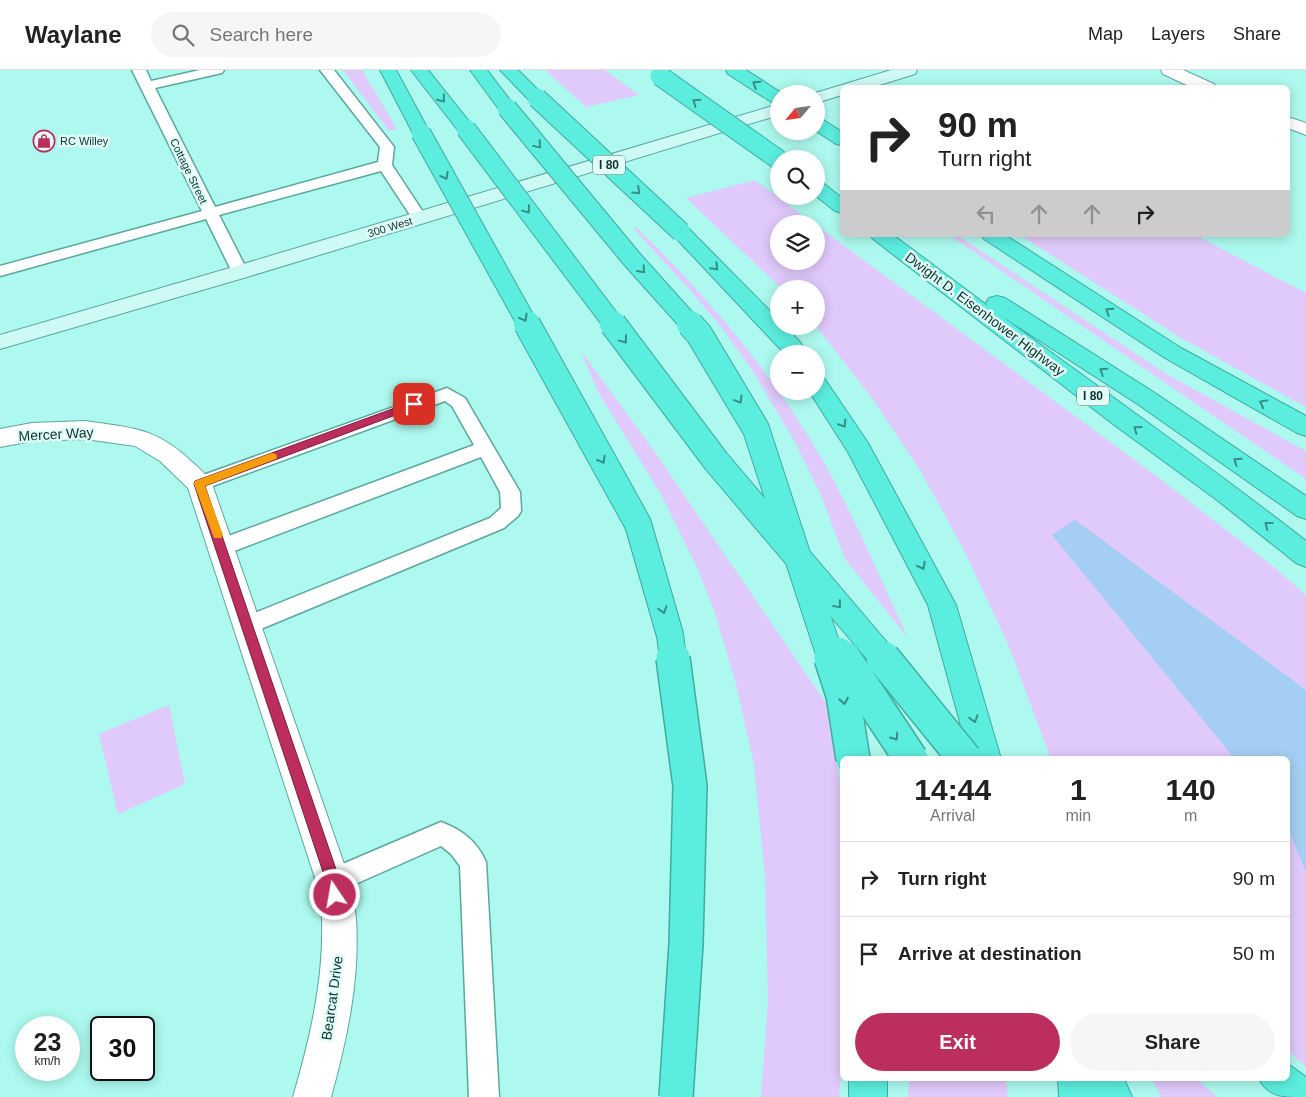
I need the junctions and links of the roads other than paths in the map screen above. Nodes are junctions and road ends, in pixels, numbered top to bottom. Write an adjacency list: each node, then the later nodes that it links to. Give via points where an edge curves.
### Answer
1 (140, 70): 14 (lane, Cottage Street)
2 (218, 70): 14 (lane)
3 (327, 70): 24 (lane, via 387,147)
4 (388, 70): 58 (highway, one-way to 58, bridge, via 638,524 670,635 690,786 686,944)
5 (419, 70): 41 (highway, one-way to 41, bridge)
6 (478, 70): 47 (highway, one-way to 47, bridge, via 631,258 699,334 756,429 843,695)
7 (508, 70): 35 (highway, I 80, one-way to 35, bridge, via 681,232)
8 (734, 70): 16 (highway, one-way to 8)
9 (909, 70): 12 (main road)
10 (1168, 70): 13 (street)
11 (655, 73): 23 (highway, one-way to 11, bridge)
12 (861, 85)
13 (1201, 85)
14 (148, 86): 27 (lane, Cottage Street)
15 (840, 91): 17 (main road)
16 (770, 93)
17 (825, 95)
18 (770, 112): 28 (main road, 300 West)
19 (1290, 123): 21 (street)
20 (825, 129): 22 (highway)
21 (1306, 130)
22 (840, 139)
23 (770, 154)
24 (385, 165): 27 (lane); 28 (lane)
25 (825, 193): 26 (highway)
26 (840, 204)
27 (209, 213): 32 (lane); 33 (lane, Cottage Street)
28 (419, 218): 33 (main road, 300 West)
29 (883, 237): 45 (highway, Dwight D. Eisenhower Highway / I 80, one-way to 29)
30 (894, 237): 43 (highway, one-way to 30, via 1147,399)
31 (993, 237): 37 (highway, one-way to 31, via 1173,353)
32 (0, 271)
33 (240, 272): 34 (main road, 300 West)
34 (0, 342)
35 (788, 345)
36 (825, 397): 50 (highway, one-way to 50, via 860,449 942,605)
37 (1306, 427)
38 (0, 438): 39 (street, Mercer Way, via 32,432 85,430)
39 (141, 438): 42 (street, Bearcat Drive, via 170,456)
40 (486, 448): 42 (lane, via 459,402 447,394); 44 (lane); 46 (lane, via 510,492 511,511 497,523)
41 (716, 461): 48 (highway, one-way to 48, bridge); 49 (highway, one-way to 49, bridge)
42 (199, 484): 44 (street, Bearcat Drive)
43 (1306, 509)
44 (222, 547): 46 (street, Bearcat Drive)
45 (1306, 556)
46 (248, 625): 51 (street, Bearcat Drive)
47 (852, 756)
48 (909, 756)
49 (963, 756)
50 (985, 756)
51 (333, 881): 56 (street, Bearcat Drive, via 339,923 337,976 323,1057); 57 (lane, via 442,834 453,838 464,848 473,862)
52 (868, 1081): 59 (highway)
53 (1077, 1081): 60 (highway)
54 (1105, 1081): 61 (highway)
55 (1280, 1081): 62 (highway)
56 (312, 1097)
57 (484, 1097)
58 (676, 1097)
59 (868, 1097)
60 (1078, 1097)
61 (1113, 1097)
62 (1300, 1097)

